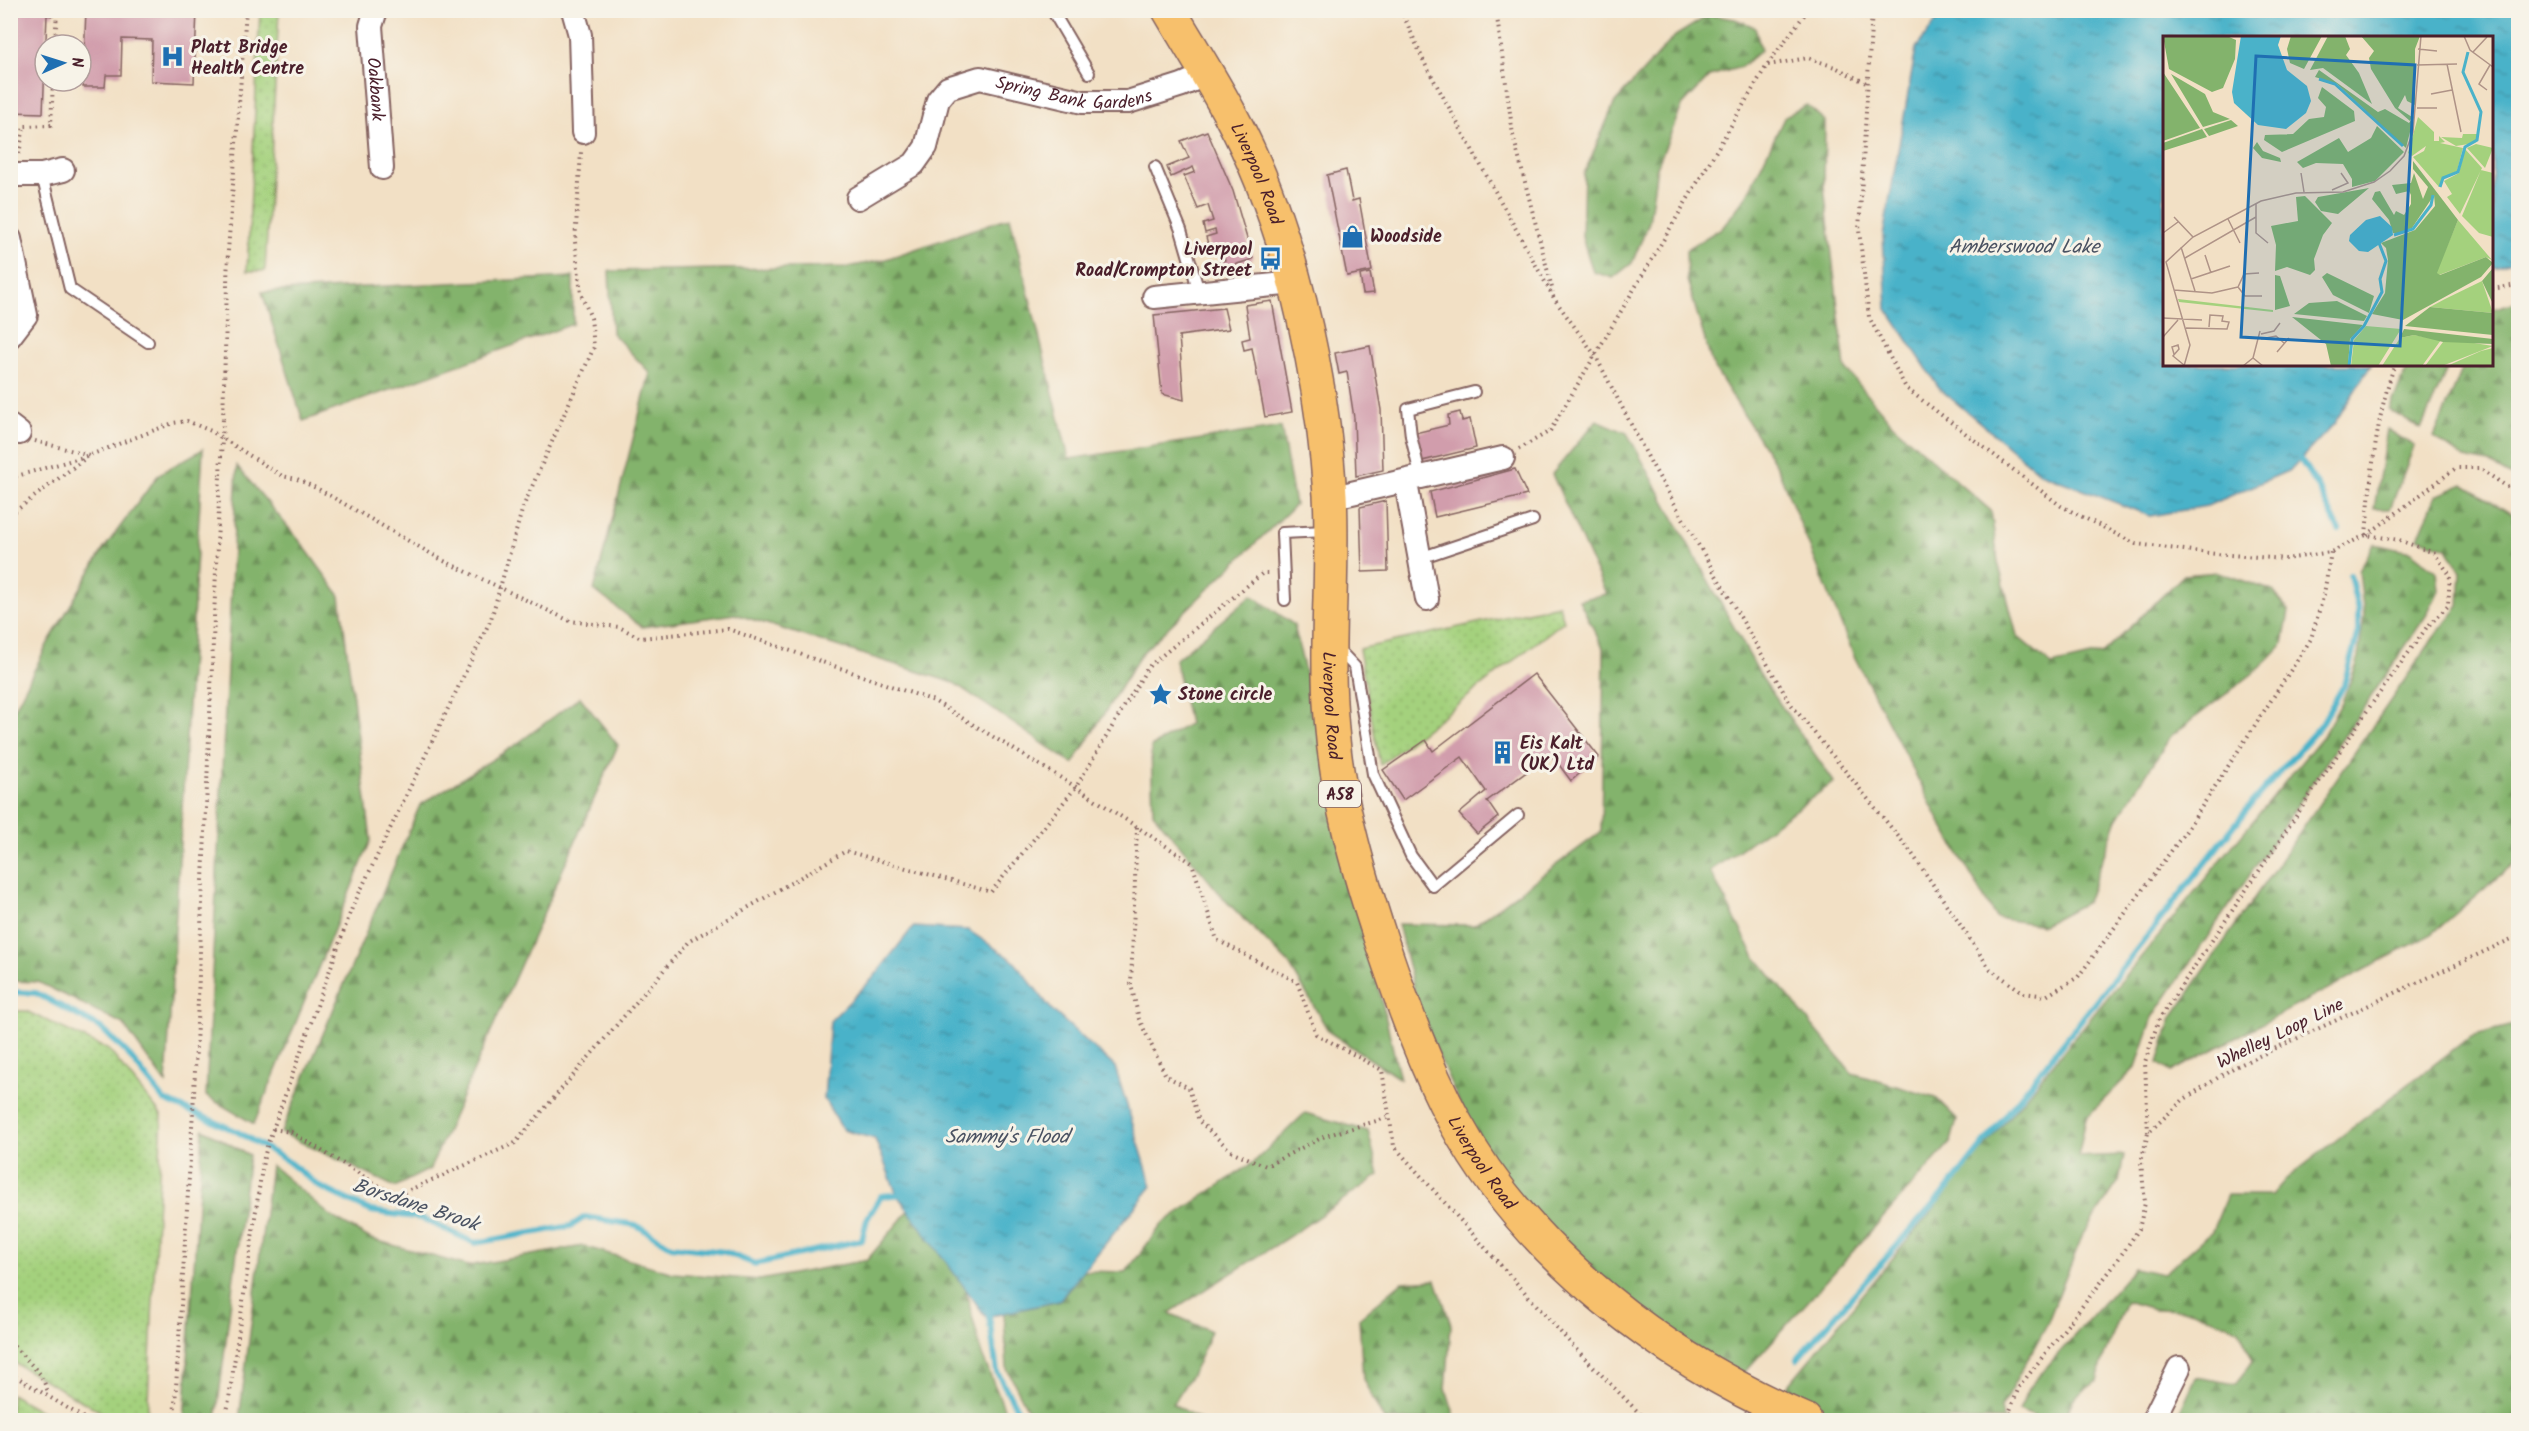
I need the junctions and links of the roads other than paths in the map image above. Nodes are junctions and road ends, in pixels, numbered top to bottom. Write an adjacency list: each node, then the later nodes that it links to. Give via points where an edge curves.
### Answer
1 (376, 10): 9 (street, Oakbank, via 371,26)
2 (573, 10): 7 (street, via 580,35)
3 (1052, 10): 5 (lane)
4 (1169, 10): 6 (main road, Liverpool Road / A58)
5 (1089, 73)
6 (1207, 74): 12 (street, Spring Bank Gardens, via 1128,102 1083,102 980,78 948,88 938,100 926,147 914,164); 14 (main road, Liverpool Road / A58, via 1258,175)
7 (583, 132)
8 (1155, 167): 15 (lane, via 1181,230)
9 (382, 168)
10 (53, 172): 11 (street); 18 (lane, via 70,289)
11 (13, 176)
12 (858, 198)
13 (10, 239): 17 (street, via 26,315)
14 (1294, 283): 15 (street); 22 (main road, Liverpool Road / A58, via 1318,390)
15 (1199, 292): 16 (street)
16 (1154, 297)
17 (10, 336)
18 (148, 342)
19 (1474, 392): 21 (lane, via 1408,409)
20 (1503, 458): 21 (street)
21 (1414, 481): 22 (street); 25 (street)
22 (1330, 498): 24 (main road, Liverpool Road / A58)
23 (1533, 520): 25 (lane)
24 (1330, 531): 27 (lane, via 1282,533); 28 (main road, Liverpool Road / A58)
25 (1420, 558): 26 (street)
26 (1428, 599)
27 (1285, 600)
28 (1329, 640): 29 (lane, via 1355,667 1373,774 1411,856 1433,886); 31 (main road, Liverpool Road / A58, via 1332,727 1342,805 1352,845 1408,1016 1456,1123 1479,1160 1530,1225 1601,1296 1708,1372)
29 (1518, 815)
30 (2179, 1368): 32 (street)
31 (1805, 1420)
32 (2153, 1420)

